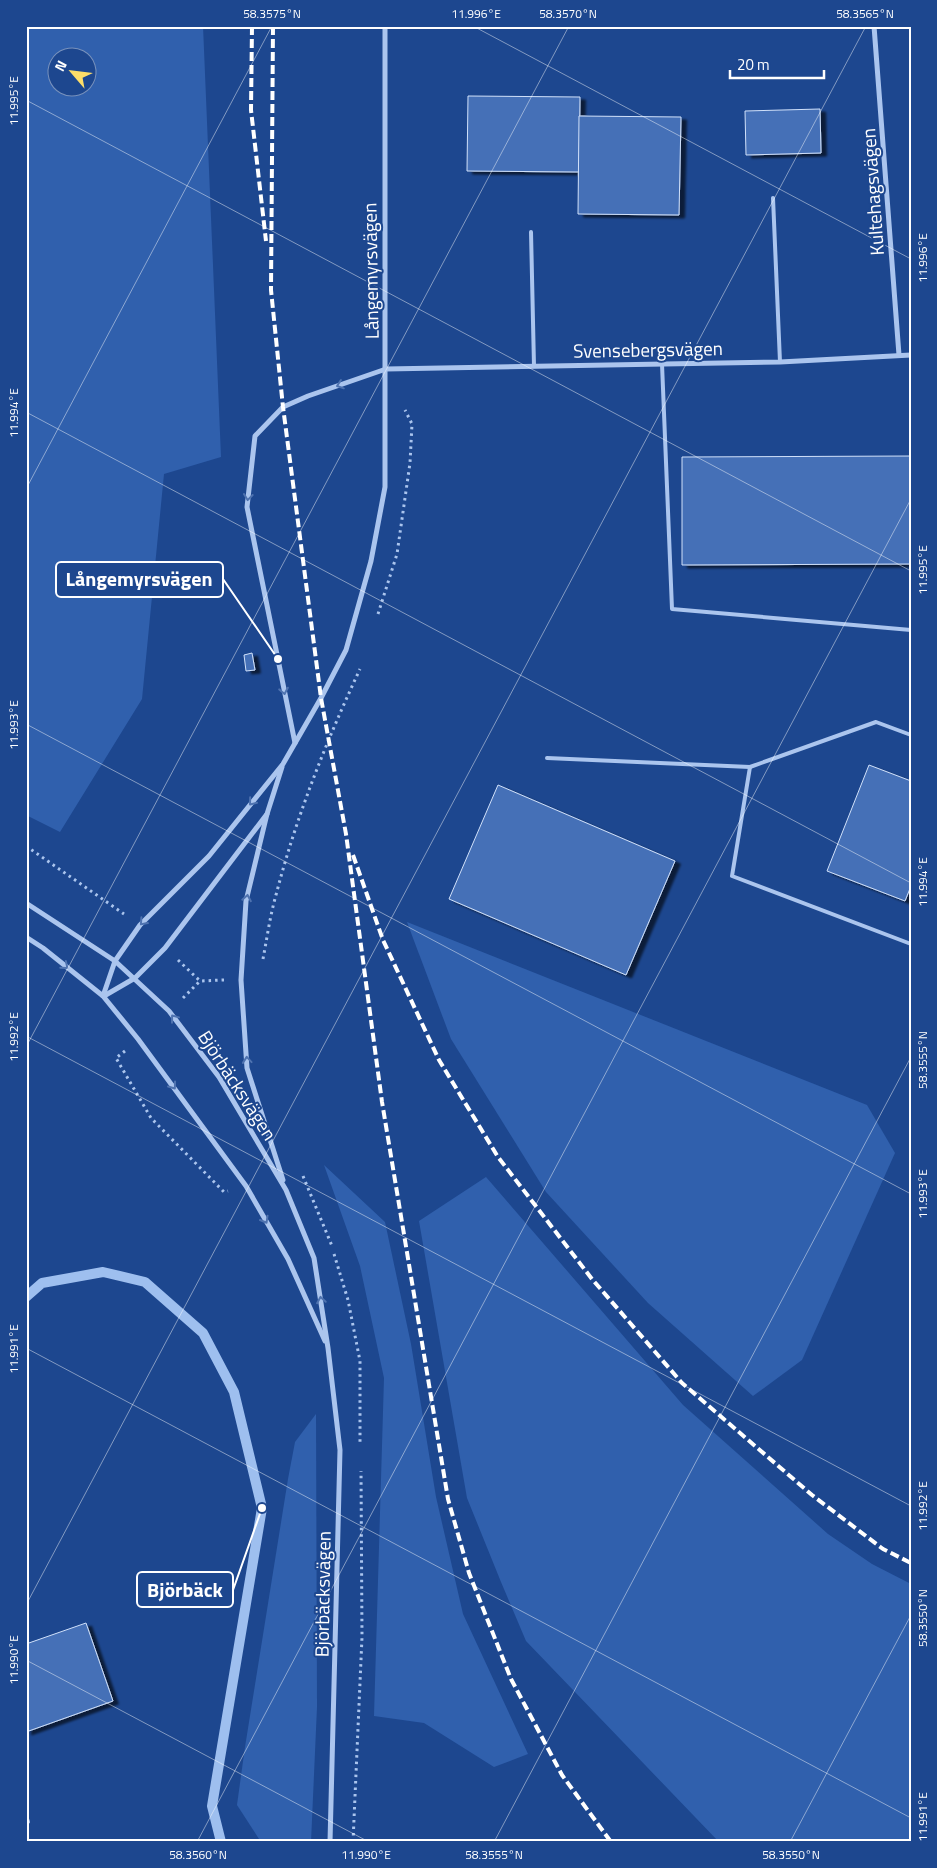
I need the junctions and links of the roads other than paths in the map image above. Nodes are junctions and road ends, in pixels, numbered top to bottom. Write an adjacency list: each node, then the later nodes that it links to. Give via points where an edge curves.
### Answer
1 (385, 26): 10 (street, Långemyrsvägen)
2 (874, 26): 5 (street, Kultehagsvägen)
3 (773, 198): 7 (lane)
4 (531, 232): 9 (lane)
5 (899, 355): 6 (street, Svensebergsvägen); 7 (street, Svensebergsvägen)
6 (911, 355)
7 (780, 362): 8 (street, Svensebergsvägen)
8 (662, 364): 9 (street, Svensebergsvägen); 11 (lane, via 672,609)
9 (534, 366): 10 (street, Svensebergsvägen)
10 (386, 369): 13 (street, Långemyrsvägen, via 385,488 371,561 346,650); 13 (street, Svensebergsvägen, one-way to 13, via 283,407 255,436 247,507)
11 (911, 630)
12 (911, 735): 16 (lane, via 876,722)
13 (295, 744): 15 (street, Långemyrsvägen)
14 (547, 758): 16 (lane)
15 (283, 764): 17 (street, Långemyrsvägen); 21 (street, Långemyrsvägen, one-way to 21, via 209,856 140,925)
16 (750, 767): 20 (lane, via 732,876)
17 (267, 814): 22 (street, Långemyrsvägen, via 165,948); 24 (street, one-way to 17, via 247,1068 241,980 246,901)
18 (26, 903): 21 (street, Björbäcksvägen)
19 (26, 937): 23 (street, Björbäcksvägen, one-way to 23)
20 (911, 944)
21 (115, 961): 22 (street, Björbäcksvägen); 23 (street, Långemyrsvägen)
22 (135, 978): 23 (street, Långemyrsvägen); 24 (street, Björbäcksvägen, one-way to 22, via 219,1077 169,1011)
23 (103, 996): 25 (street, Björbäcksvägen, one-way to 25, via 246,1186 288,1259)
24 (286, 1190): 25 (street, Björbäcksvägen, one-way to 24, via 314,1258)
25 (328, 1348): 28 (street, Björbäcksvägen, via 340,1450)
26 (26, 1816): 27 (lane)
27 (26, 1822)
28 (330, 1842)

